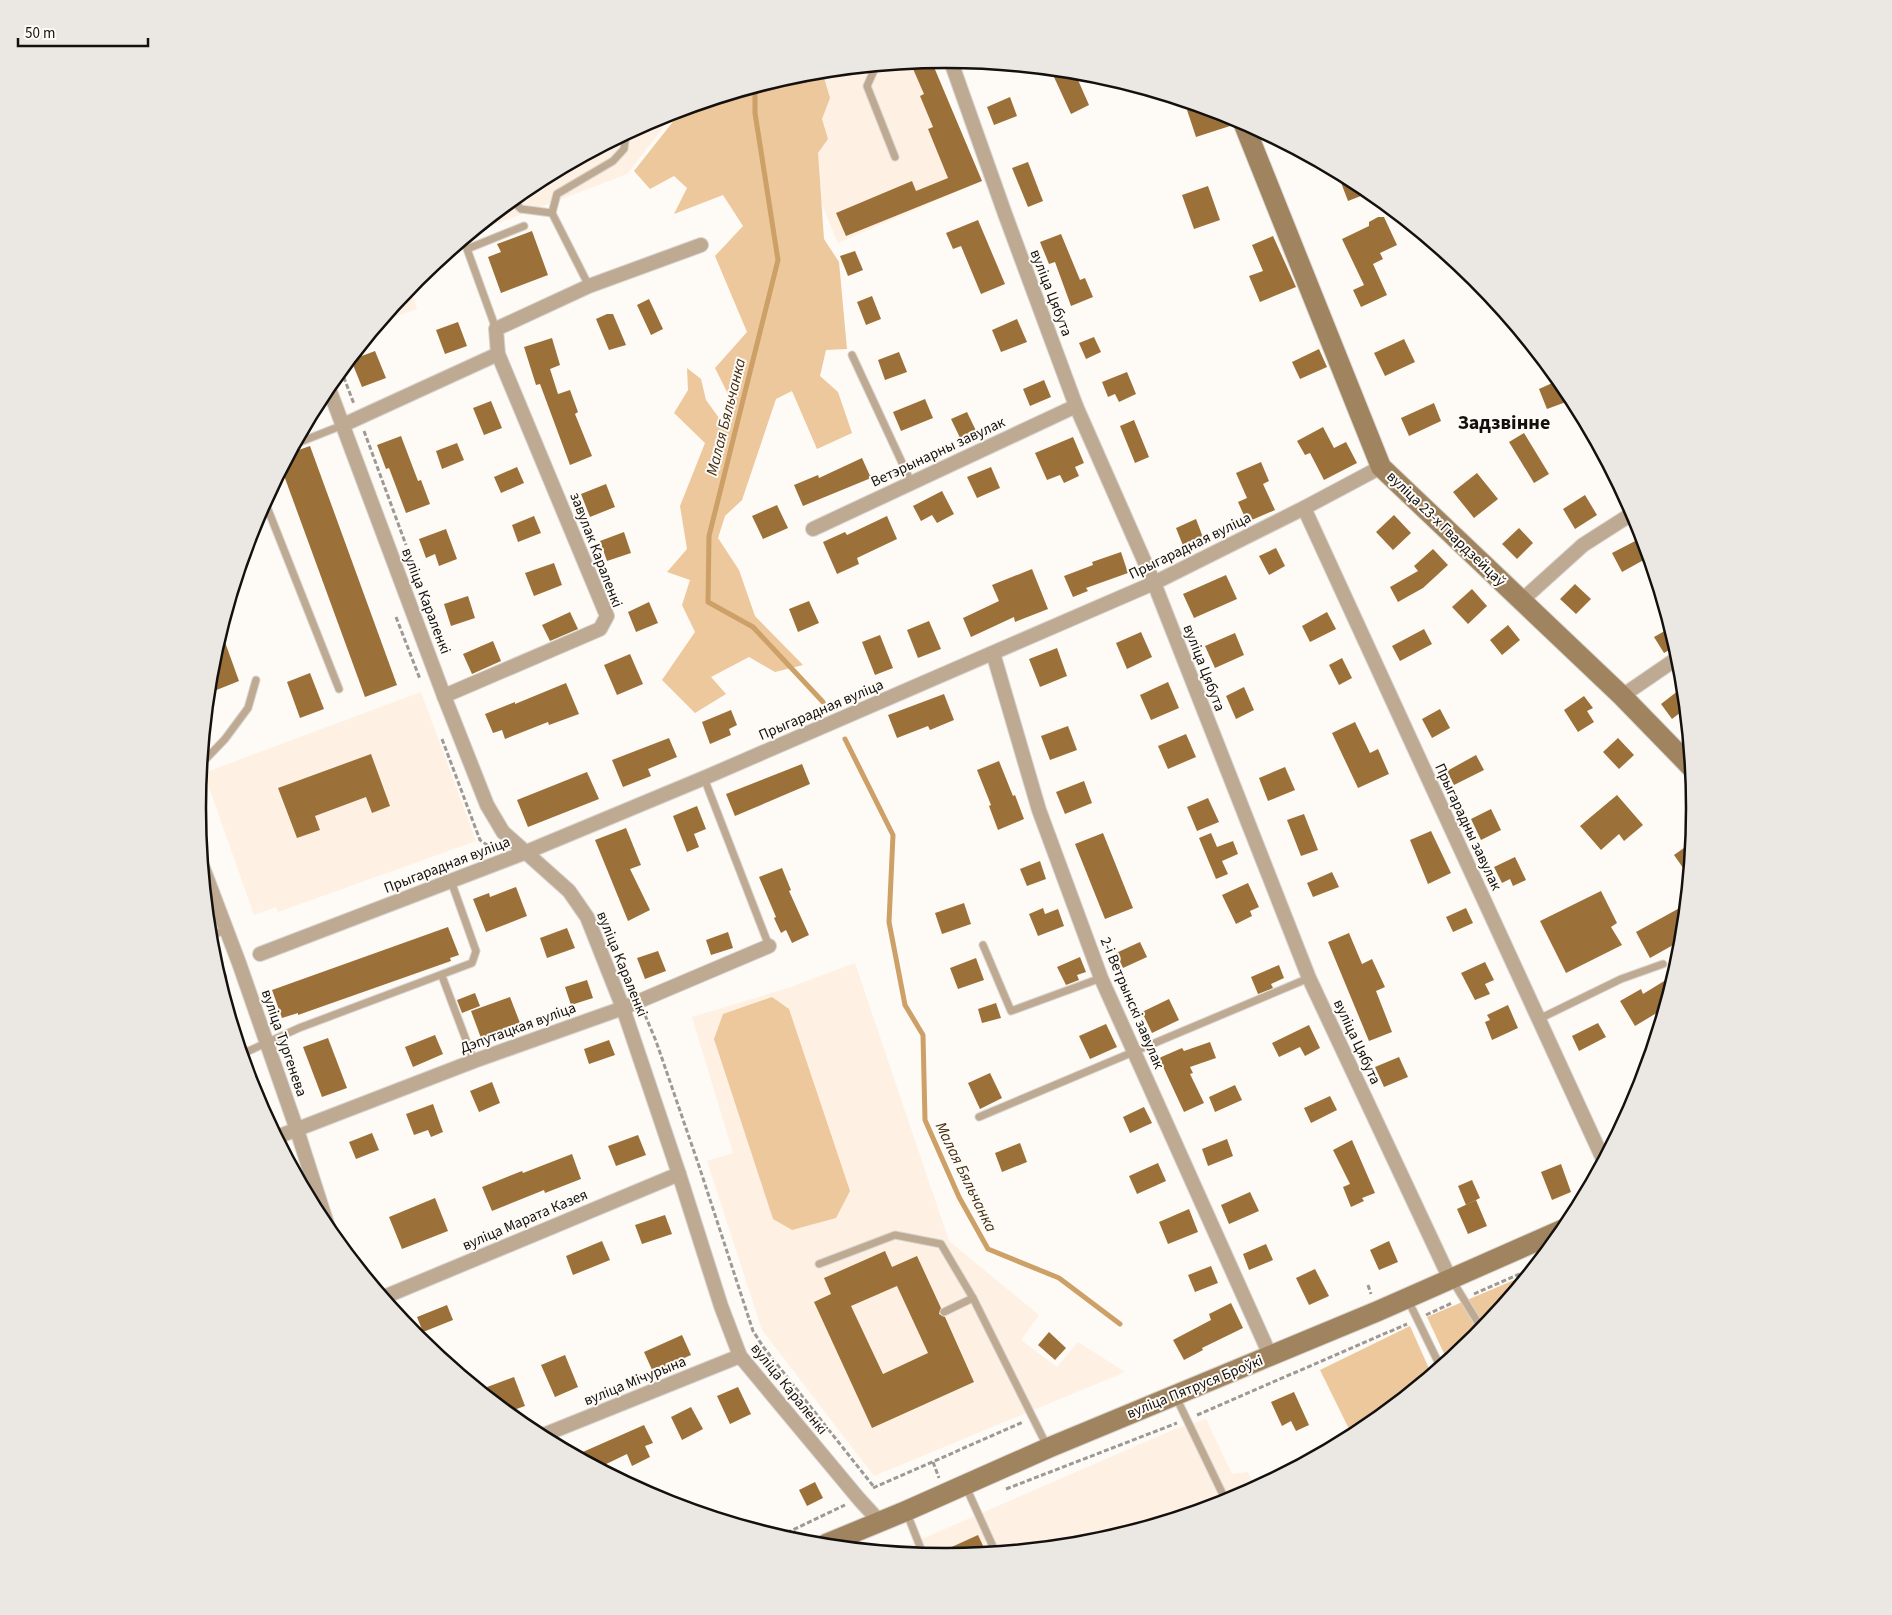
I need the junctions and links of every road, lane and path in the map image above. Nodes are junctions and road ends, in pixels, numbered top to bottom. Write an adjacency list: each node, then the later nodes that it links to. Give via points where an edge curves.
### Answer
1 (953, 68): 15 (street, вуліца Цябута)
2 (874, 71): 5 (lane, via 867,86)
3 (1247, 132): 18 (main road, вуліца 23-х Гвардзейцаў)
4 (625, 141): 7 (lane, via 624,149 613,161 557,194)
5 (895, 157)
6 (517, 205): 7 (lane, via 521,210)
7 (552, 213): 10 (lane)
8 (524, 226): 11 (lane, via 467,249)
9 (701, 245): 10 (street)
10 (589, 286): 11 (street)
11 (496, 328): 12 (street, завулак Караленкі)
12 (498, 354): 16 (street); 30 (street, завулак Караленкі, via 607,616 600,629)
13 (852, 355): 19 (lane)
14 (332, 395): 16 (street, вуліца Караленкі)
15 (1076, 406): 19 (street, Ветэрынарны завулак); 24 (street, вуліца Цябута)
16 (343, 425): 17 (lane); 30 (street, вуліца Караленкі)
17 (303, 441)
18 (1381, 467): 20 (street, Прыгарадная вуліца); 25 (main road, вуліца 23-х Гвардзейцаў)
19 (911, 482): 23 (street, Ветэрынарны завулак)
20 (1304, 508): 24 (street, Прыгарадная вуліца); 48 (street, Прыгарадны завулак)
21 (268, 511): 29 (lane)
22 (1627, 517): 25 (street, via 1583,545)
23 (813, 529)
24 (1154, 583): 26 (street, Прыгарадная вуліца); 46 (street, вуліца Цябута)
25 (1521, 601): 31 (main road, вуліца 23-х Гвардзейцаў)
26 (993, 653): 34 (street, Прыгарадная вуліца); 45 (street, 2-і Ветрынскі завулак, via 1039,810)
27 (1672, 662): 31 (street)
28 (256, 680): 32 (lane, via 248,708)
29 (339, 689)
30 (444, 696): 35 (street, вуліца Караленкі, via 487,805 503,832)
31 (1622, 696): 33 (main road, вуліца 23-х Гвардзейцаў)
32 (208, 757)
33 (1684, 760)
34 (704, 778): 35 (street, Прыгарадная вуліца); 41 (lane)
35 (524, 853): 36 (street, Прыгарадная вуліца); 47 (street, вуліца Караленкі, via 569,891 587,917)
36 (451, 881): 42 (street, Прыгарадная вуліца); 44 (lane, via 476,951 472,963)
37 (211, 890): 38 (street, вуліца Тургенева)
38 (225, 930): 39 (lane); 49 (street, вуліца Тургенева)
39 (217, 933)
40 (982, 945): 45 (lane, via 1011,1011)
41 (768, 946): 47 (street, Дэпутацкая вуліца)
42 (260, 954)
43 (1662, 964): 48 (lane, via 1621,979)
44 (442, 976): 49 (lane); 52 (lane)
45 (1102, 978): 51 (street, 2-і Ветрынскі завулак)
46 (1309, 978): 51 (lane); 62 (street, вуліца Цябута)
47 (623, 1008): 52 (street, Дэпутацкая вуліца); 57 (street, вуліца Караленкі)
48 (1539, 1019): 56 (street, Прыгарадны завулак)
49 (266, 1043): 50 (lane); 54 (street, вуліца Тургенева)
50 (247, 1052)
51 (1136, 1052): 53 (lane); 70 (street, 2-і Ветрынскі завулак)
52 (474, 1061): 54 (street, Дэпутацкая вуліца)
53 (979, 1117)
54 (297, 1130): 55 (street, Дэпутацкая вуліца); 58 (street, вуліца Тургенева)
55 (282, 1135)
56 (1600, 1154)
57 (679, 1174): 63 (street, вуліца Марата Казея); 71 (street, вуліца Караленкі)
58 (320, 1201)
59 (1549, 1236): 62 (main road, вуліца Пятруся Броўкі)
60 (819, 1264): 64 (lane, via 895,1235 941,1244)
61 (1520, 1274): 66 (path)
62 (1450, 1279): 65 (main road, вуліца Пятруся Броўкі); 66 (lane)
63 (390, 1295)
64 (973, 1298): 67 (lane); 74 (lane)
65 (1407, 1298): 68 (lane); 70 (main road, вуліца Пятруся Броўкі)
66 (1463, 1298): 68 (path); 69 (lane)
67 (944, 1312)
68 (1417, 1319): 72 (lane); 75 (path)
69 (1478, 1322)
70 (1270, 1355): 73 (main road, вуліца Пятруся Броўкі)
71 (740, 1356): 76 (street, вуліца Мічурына); 81 (street, вуліца Караленкі)
72 (1437, 1361)
73 (1175, 1395): 75 (lane); 77 (main road, вуліца Пятруся Броўкі)
74 (1033, 1418): 77 (lane); 81 (path, via 874,1487)
75 (1187, 1420): 79 (path); 80 (lane)
76 (550, 1432)
77 (1048, 1448): 78 (main road, вуліца Пятруся Броўкі)
78 (965, 1484): 82 (main road, вуліца Пятруся Броўкі); 86 (lane)
79 (1001, 1491)
80 (1222, 1493)
81 (858, 1499): 83 (street, вуліца Караленкі); 84 (path)
82 (906, 1511): 83 (main road, вуліца Пятруся Броўкі); 87 (lane)
83 (880, 1522): 85 (main road, вуліца Пятруся Броўкі)
84 (791, 1531)
85 (838, 1539)
86 (993, 1546)
87 (920, 1547)

